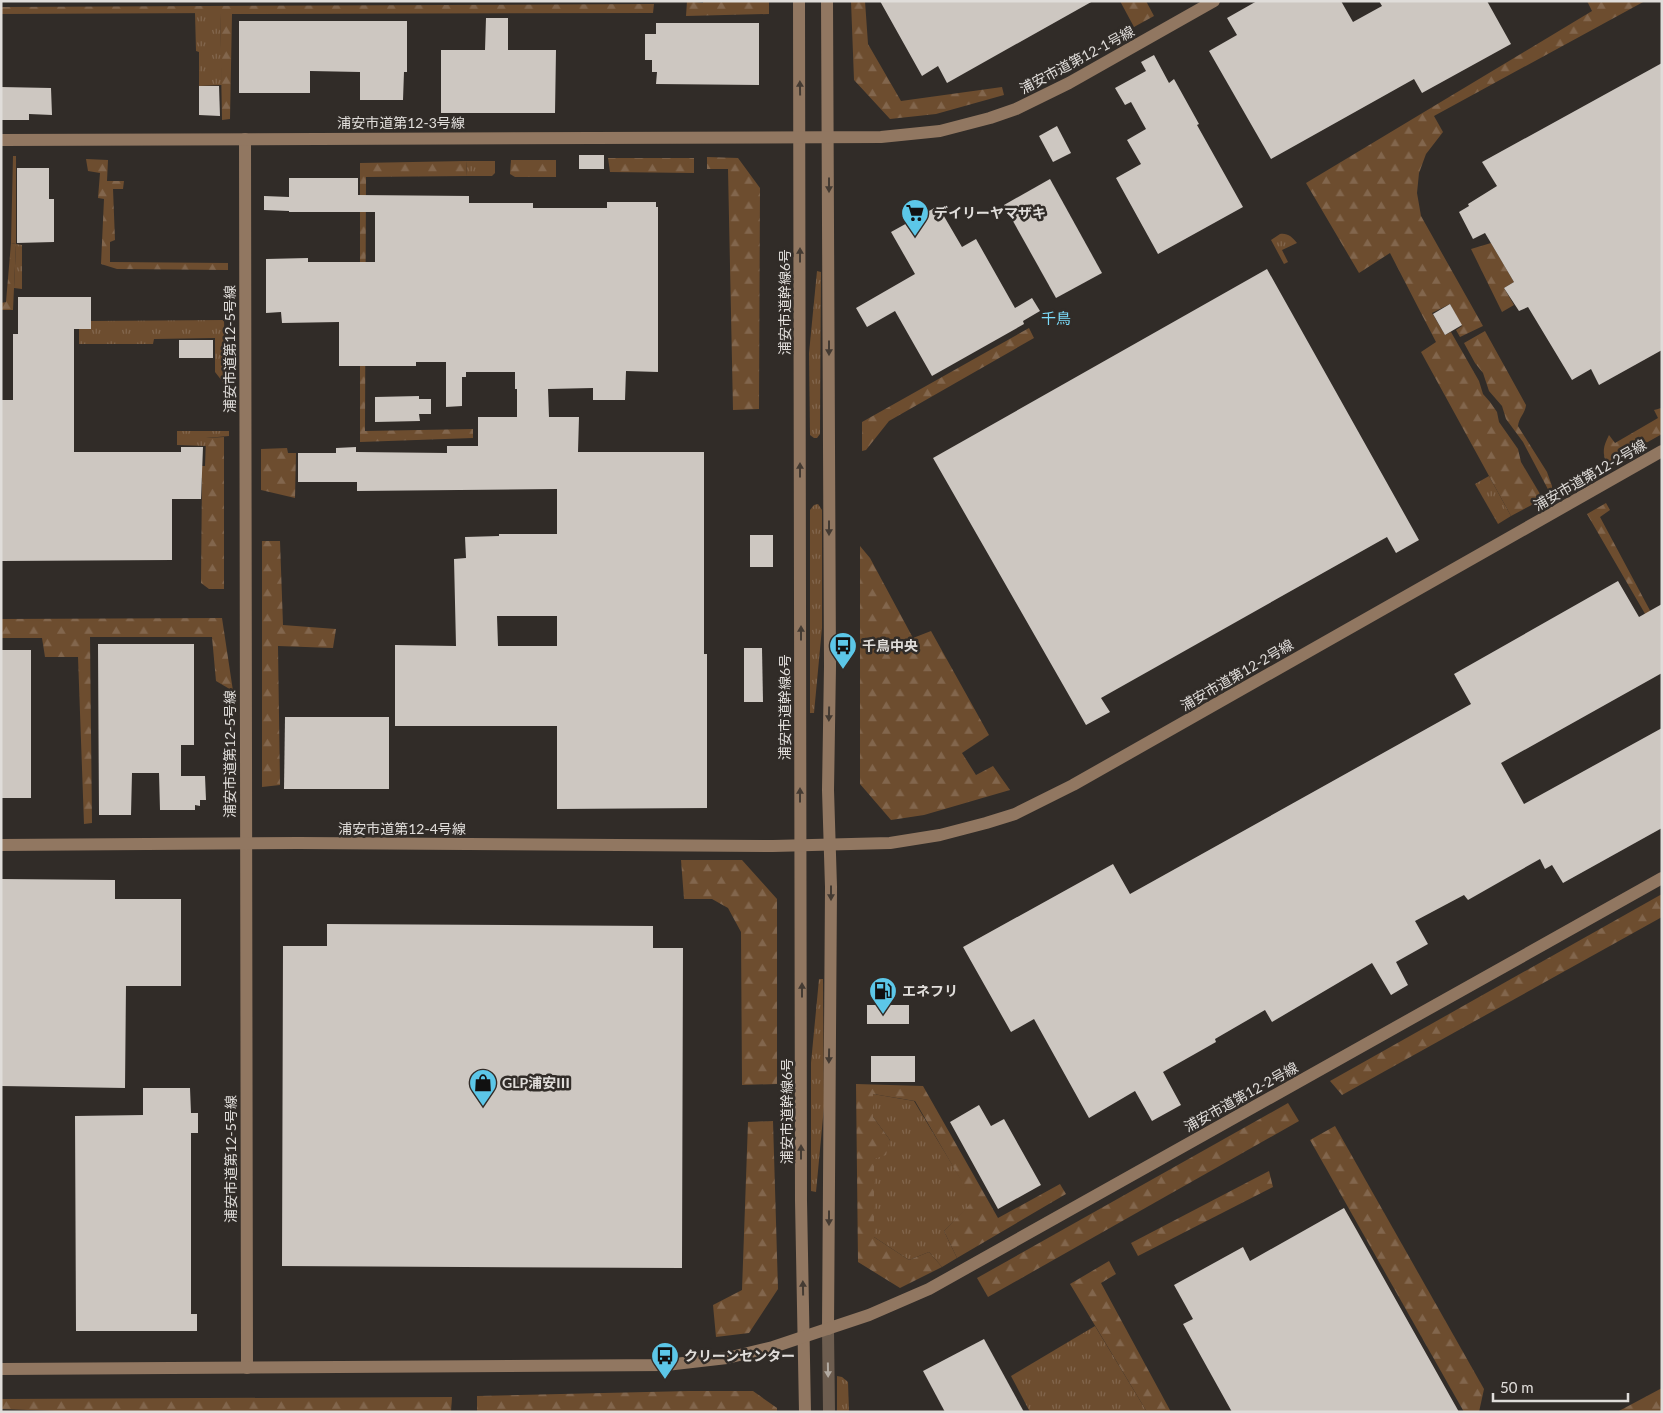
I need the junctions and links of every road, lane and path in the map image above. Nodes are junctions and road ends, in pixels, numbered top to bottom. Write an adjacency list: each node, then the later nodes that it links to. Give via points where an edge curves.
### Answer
1 (799, 1): 4 (street, 浦安市道幹線6号, one-way to 1)
2 (828, 1): 5 (street)
3 (1214, 1): 5 (street, 浦安市道第12-1号線, via 1069,84 1016,109 940,131 882,137)
4 (800, 137): 5 (street, 浦安市道第12-1号線); 6 (street, 浦安市道第12-3号線); 10 (street, 浦安市道幹線6号, one-way to 4)
5 (829, 137): 11 (street, one-way to 11)
6 (245, 139): 7 (street, 浦安市道第12-3号線); 9 (street, 浦安市道第12-5号線)
7 (1, 140)
8 (1662, 451): 11 (street, 浦安市道第12-2号線, via 1039,803 993,821 940,835 890,843)
9 (245, 844): 10 (street, 浦安市道第12-4号線); 12 (street, 浦安市道第12-4号線); 16 (street, 浦安市道第12-5号線)
10 (802, 844): 11 (street, 浦安市道第12-2号線); 15 (street, 浦安市道幹線6号, one-way to 10)
11 (830, 844): 14 (street, one-way to 14)
12 (1, 845)
13 (1662, 878): 14 (street, 浦安市道第12-2号線, via 929,1289 893,1306)
14 (828, 1329): 15 (street, 浦安市道第12-2号線); 19 (street, one-way to 19)
15 (804, 1337): 16 (street, 浦安市道第12-2号線, via 734,1357 666,1365); 18 (street, 浦安市道幹線6号)
16 (247, 1368): 17 (street, 浦安市道第12-2号線)
17 (1, 1369)
18 (805, 1412)
19 (829, 1412)

